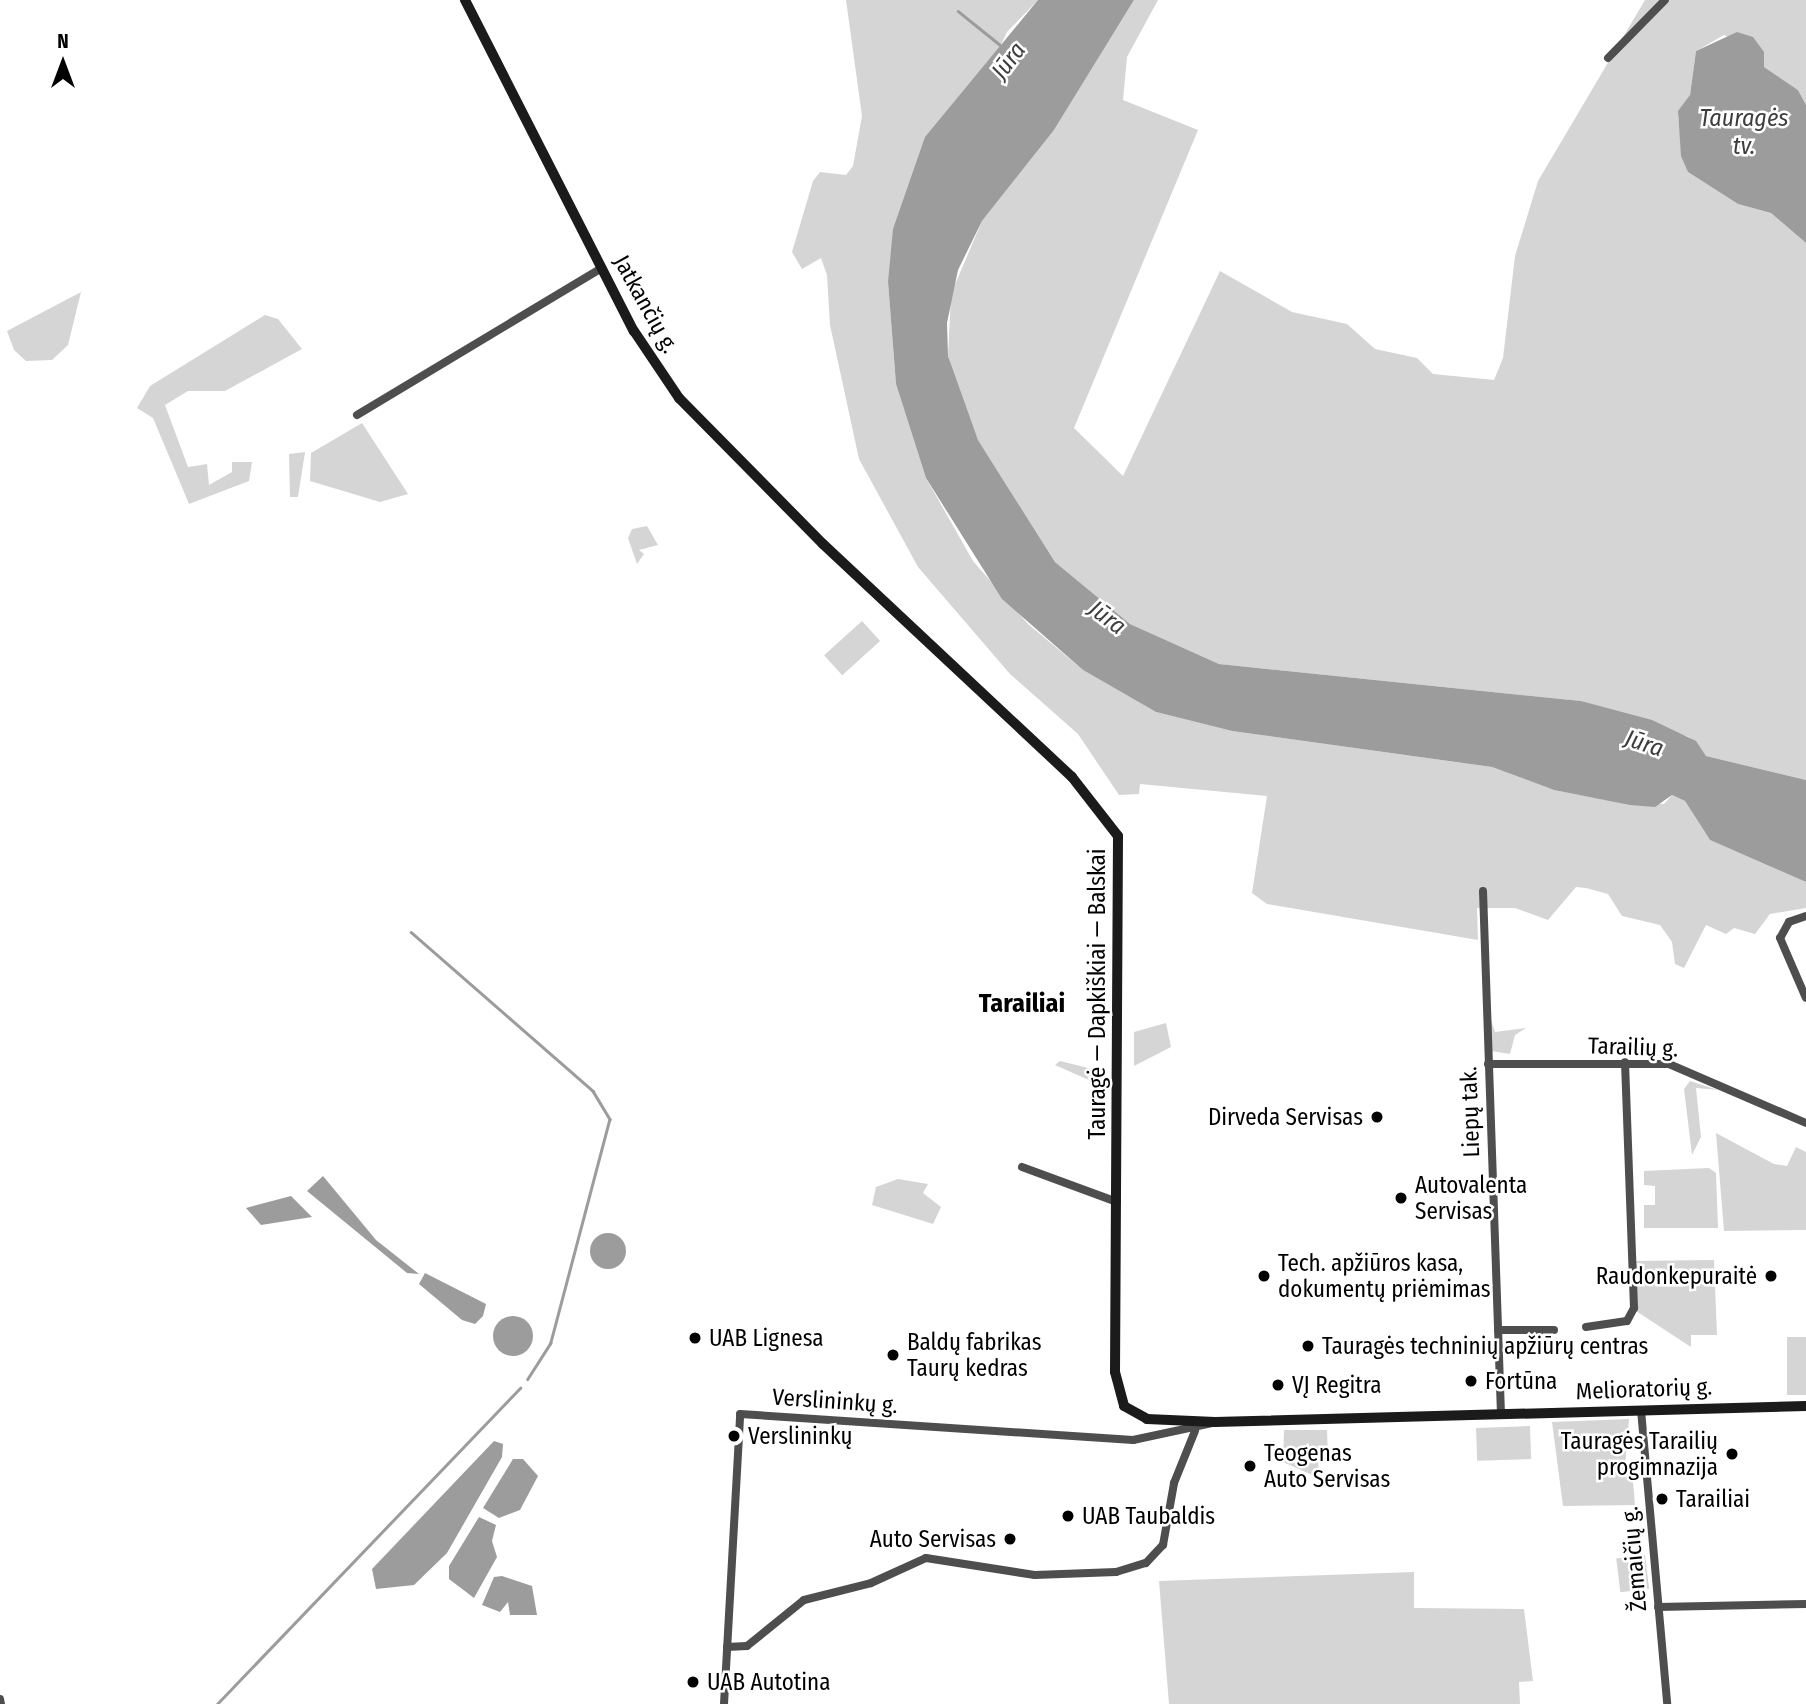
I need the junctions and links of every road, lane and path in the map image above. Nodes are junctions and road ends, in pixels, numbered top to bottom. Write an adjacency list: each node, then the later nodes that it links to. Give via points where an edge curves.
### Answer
1 (466, 0): 4 (main road, Jatkančių g.)
2 (1665, 0): 3 (street)
3 (1608, 58)
4 (601, 268): 5 (street); 6 (main road, Jatkančių g., via 648,356 685,406)
5 (357, 415)
6 (860, 579): 14 (main road, Tauragė — Dapkiškiai — Balskai, via 1072,777 1118,836)
7 (1483, 891): 11 (street, Liepų tak.)
8 (1806, 915): 9 (street, via 1789,922 1780,938)
9 (1806, 998)
10 (1625, 1062): 11 (street, Tarailių g.); 12 (street, Tarailių g., via 1686,1067); 15 (street, via 1634,1308 1627,1321)
11 (1488, 1064): 16 (street, Liepų tak.)
12 (1806, 1123)
13 (1022, 1167): 14 (street)
14 (1117, 1202): 18 (main road, Tauragė — Dapkiškiai — Balskai)
15 (1586, 1327)
16 (1498, 1330): 17 (street); 21 (street, Liepų tak.)
17 (1554, 1330)
18 (1118, 1393): 22 (main road, Melioratorių g., via 1124,1406 1142,1418)
19 (1806, 1406): 20 (main road, Melioratorių g.)
20 (1641, 1410): 21 (main road, Melioratorių g.); 25 (street, Žemaičių g.)
21 (1501, 1415): 22 (main road, Melioratorių g.)
22 (1215, 1422): 23 (street, Verslininkų g.)
23 (1195, 1431): 26 (street, via 1174,1483 1163,1545 1146,1563 1116,1572 1035,1575 926,1558 871,1583 804,1600 747,1646); 26 (street, Verslininkų g., via 1093,1439 740,1414)
24 (1806, 1604): 25 (street)
25 (1658, 1607): 28 (street, Žemaičių g.)
26 (727, 1647): 27 (street, Verslininkų g.)
27 (724, 1704)
28 (1667, 1704)

